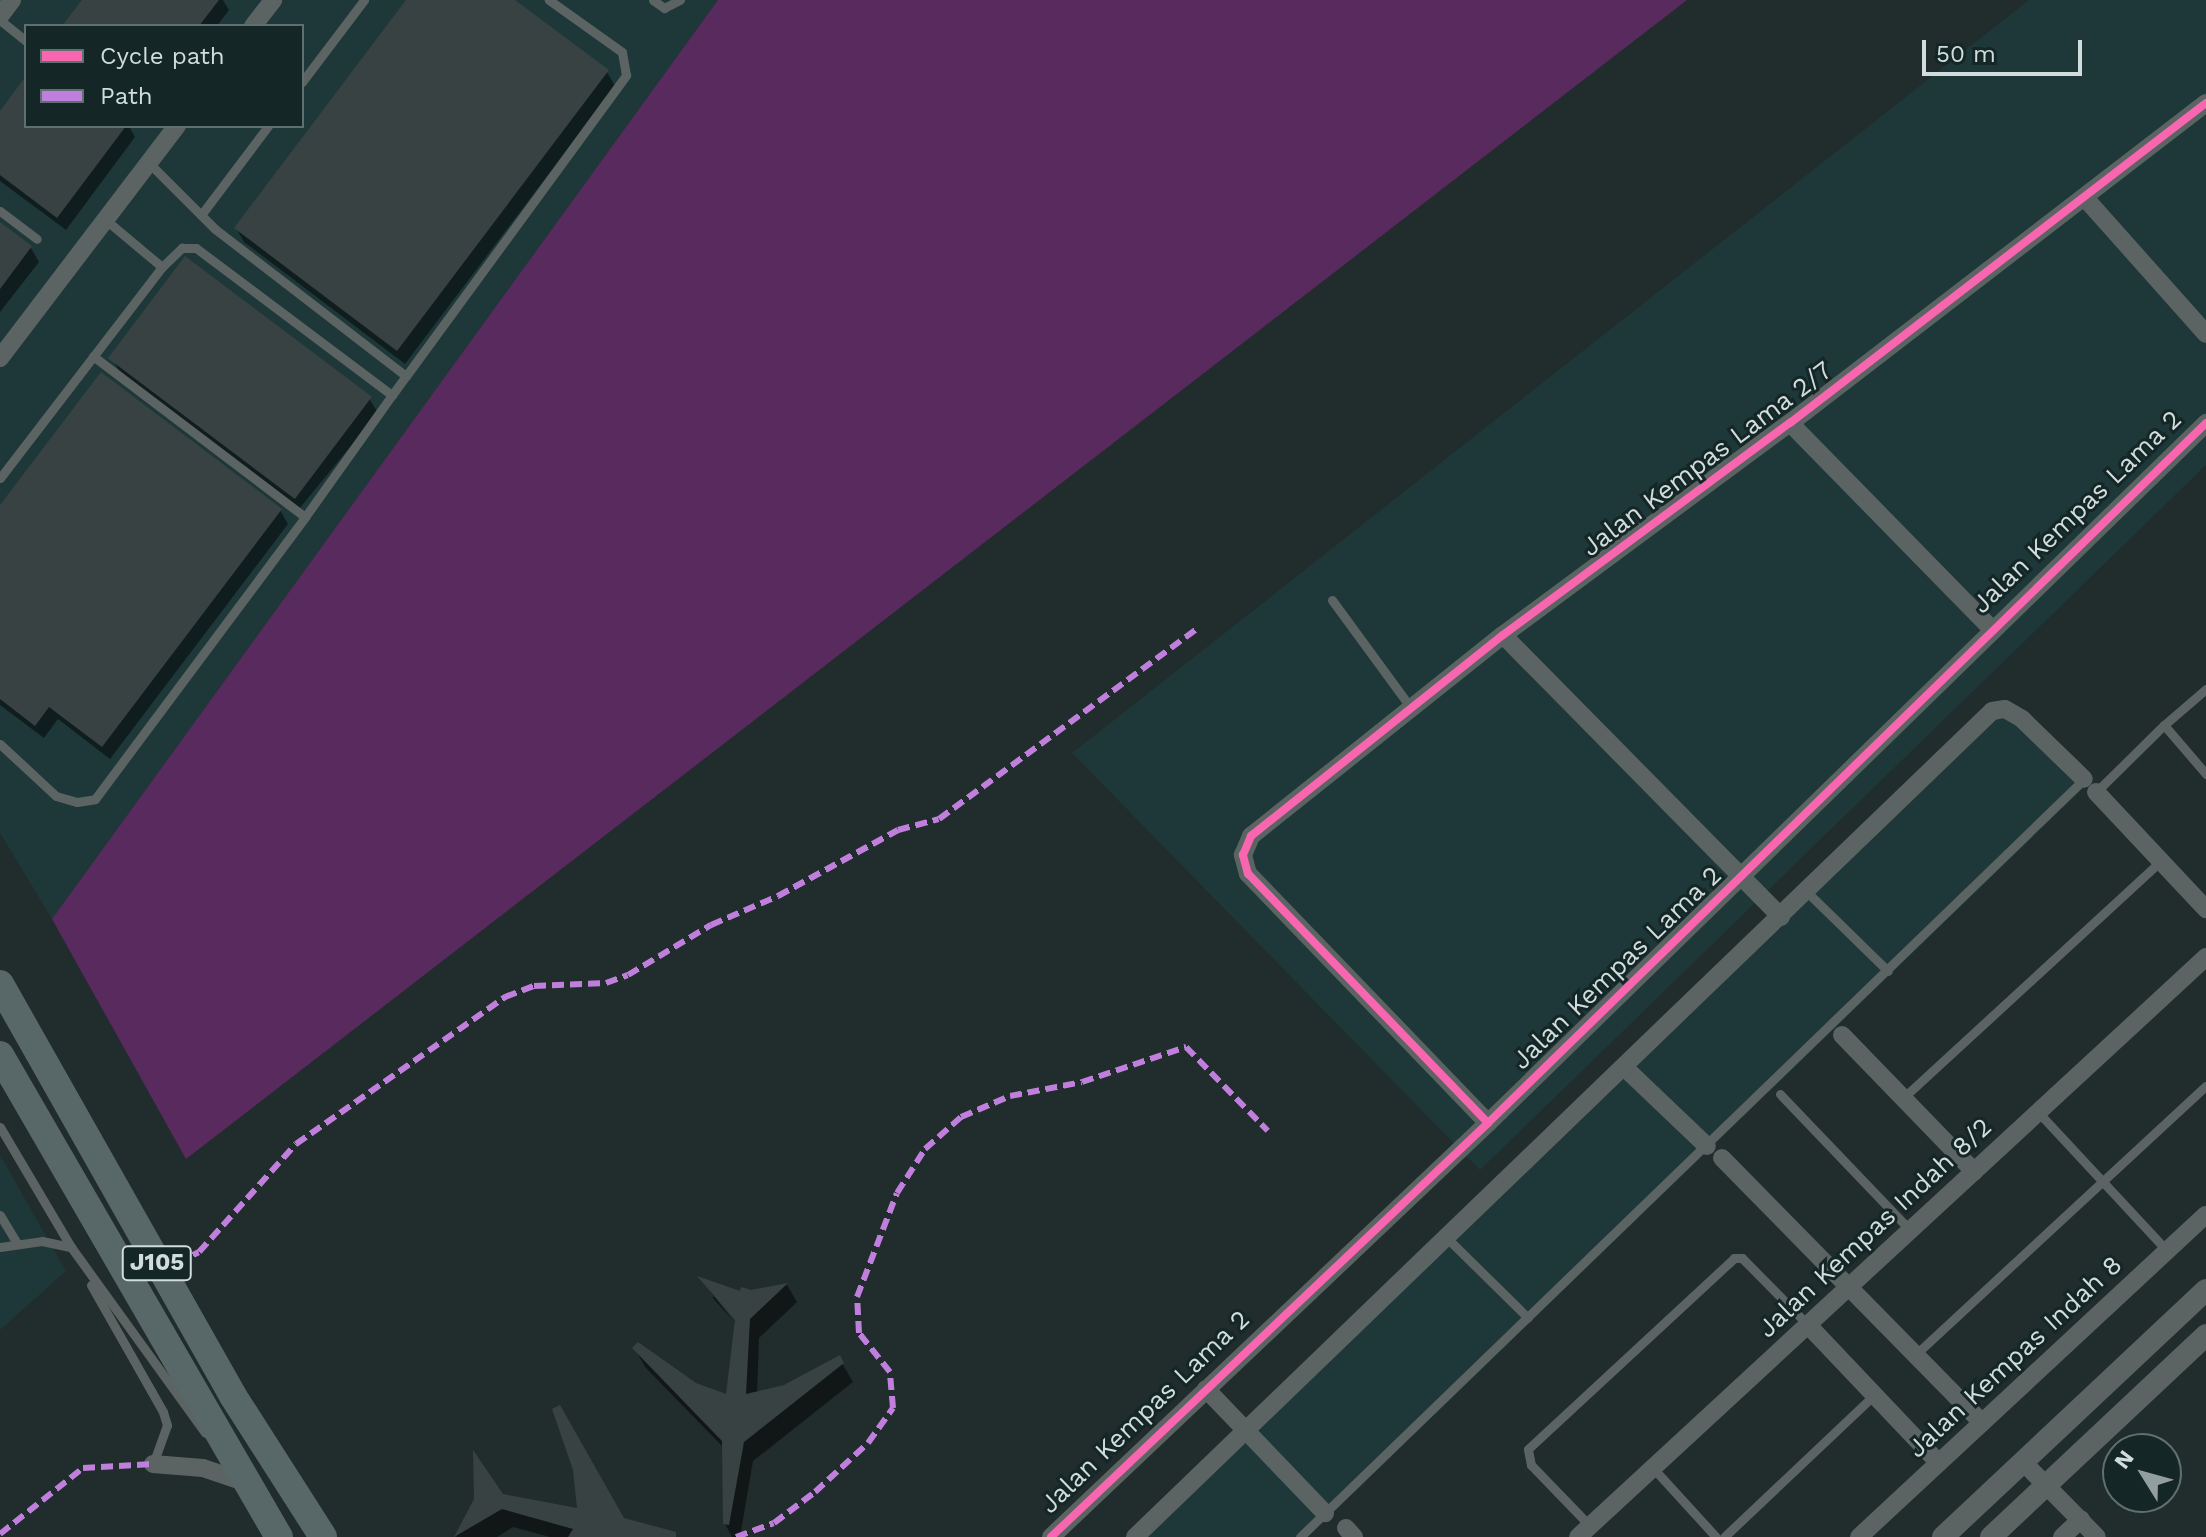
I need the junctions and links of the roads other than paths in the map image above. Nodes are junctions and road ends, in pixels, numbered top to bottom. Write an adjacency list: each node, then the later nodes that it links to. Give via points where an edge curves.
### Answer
1 (12, 0): 7 (street)
2 (273, 0): 8 (street)
3 (364, 0): 10 (lane)
4 (549, 0): 24 (lane, via 622,52 626,75)
5 (653, 0): 6 (lane, via 664,8)
6 (680, 0)
7 (0, 18): 9 (lane)
8 (255, 24)
9 (24, 39)
10 (304, 79)
11 (2206, 103): 15 (street, Jalan Kempas Lama 2/7)
12 (175, 128): 14 (street)
13 (266, 128): 17 (lane)
14 (149, 163): 17 (lane); 18 (street)
15 (2085, 198): 21 (street); 26 (street, Jalan Kempas Lama 2/7)
16 (0, 211): 19 (lane)
17 (201, 215): 24 (lane, via 367,351)
18 (107, 221): 20 (lane); 23 (street)
19 (37, 239)
20 (162, 267): 22 (lane); 25 (lane, via 182,248 196,248)
21 (2206, 334)
22 (93, 356): 28 (lane); 29 (lane)
23 (0, 358)
24 (406, 376): 25 (lane)
25 (392, 395): 29 (lane)
26 (1790, 423): 31 (street); 32 (street, Jalan Kempas Lama 2/7)
27 (2206, 423): 31 (street, Jalan Kempas Lama 2)
28 (0, 478)
29 (305, 517): 36 (lane, via 95,799 77,802 56,796)
30 (1332, 600): 34 (lane)
31 (1993, 630): 40 (street, Jalan Kempas Lama 2)
32 (1503, 635): 34 (street, Jalan Kempas Lama 2/7); 40 (street)
33 (2206, 689): 35 (lane)
34 (1411, 708): 54 (street, Jalan Kempas Lama 2/7, via 1267,821 1251,836 1243,855 1248,874)
35 (2164, 725): 37 (lane); 38 (lane)
36 (0, 744)
37 (2206, 774)
38 (2090, 786): 39 (street); 41 (street, via 2022,719 2005,709 1992,711); 45 (lane)
39 (2160, 862): 42 (street); 52 (lane)
40 (1741, 875): 43 (street); 54 (street, Jalan Kempas Lama 2)
41 (1807, 892): 43 (street); 45 (lane)
42 (2206, 909)
43 (1781, 917): 49 (street)
44 (2206, 957): 53 (street, Jalan Kempas Indah 8/2)
45 (1888, 971): 56 (lane)
46 (0, 984): 87 (main road, J105, via 233,1396)
47 (1842, 1035): 52 (street)
48 (0, 1055): 81 (main road, J105)
49 (1625, 1068): 56 (street); 62 (street)
50 (2206, 1086): 58 (lane)
51 (1780, 1094): 61 (lane)
52 (1903, 1098): 57 (street)
53 (2038, 1112): 57 (street, Jalan Kempas Indah 8/2); 58 (lane)
54 (1488, 1123): 73 (street, Jalan Kempas Lama 2)
55 (0, 1127): 65 (lane)
56 (1714, 1152): 67 (street); 69 (lane)
57 (1974, 1171): 61 (street, Jalan Kempas Indah 8/2)
58 (2103, 1183): 66 (lane); 72 (lane)
59 (0, 1215): 63 (lane)
60 (2206, 1215): 66 (street, Jalan Kempas Indah 8)
61 (1910, 1230): 67 (street, Jalan Kempas Indah 8/2)
62 (1448, 1239): 69 (lane); 76 (street)
63 (17, 1243): 64 (lane); 65 (lane)
64 (0, 1247)
65 (71, 1247): 79 (lane, via 163,1412 167,1425); 81 (lane, via 172,1394)
66 (2167, 1251): 75 (street, Jalan Kempas Indah 8)
67 (1849, 1287): 70 (street, Jalan Kempas Indah 8/2); 72 (street)
68 (2206, 1290): 77 (street)
69 (1528, 1318): 83 (lane)
70 (1808, 1325): 74 (street); 80 (street, Jalan Kempas Indah 8/2); 85 (lane, via 1742,1258 1734,1258 1528,1449 1531,1465)
71 (2206, 1335): 82 (street)
72 (1915, 1355): 75 (street)
73 (1206, 1389): 76 (street); 88 (street, Jalan Kempas Lama 2)
74 (1874, 1395): 78 (street); 92 (lane)
75 (1982, 1423): 78 (street, Jalan Kempas Indah 8)
76 (1245, 1432): 83 (street); 89 (street)
77 (2023, 1462): 82 (street); 94 (street)
78 (1939, 1463): 93 (street, Jalan Kempas Indah 8)
79 (153, 1464): 81 (street, via 203,1468)
80 (1653, 1468): 85 (street, Jalan Kempas Indah 8/2); 91 (lane)
81 (247, 1483): 86 (main road, J105)
82 (2046, 1486): 84 (street); 95 (street)
83 (1325, 1513): 90 (lane)
84 (2081, 1519): 96 (street); 97 (street)
85 (1584, 1532)
86 (279, 1537)
87 (323, 1537)
88 (1051, 1537)
89 (1135, 1537)
90 (1300, 1537)
91 (1716, 1537)
92 (1724, 1537)
93 (1859, 1537)
94 (1943, 1537)
95 (1991, 1537)
96 (2062, 1537)
97 (2097, 1537)

